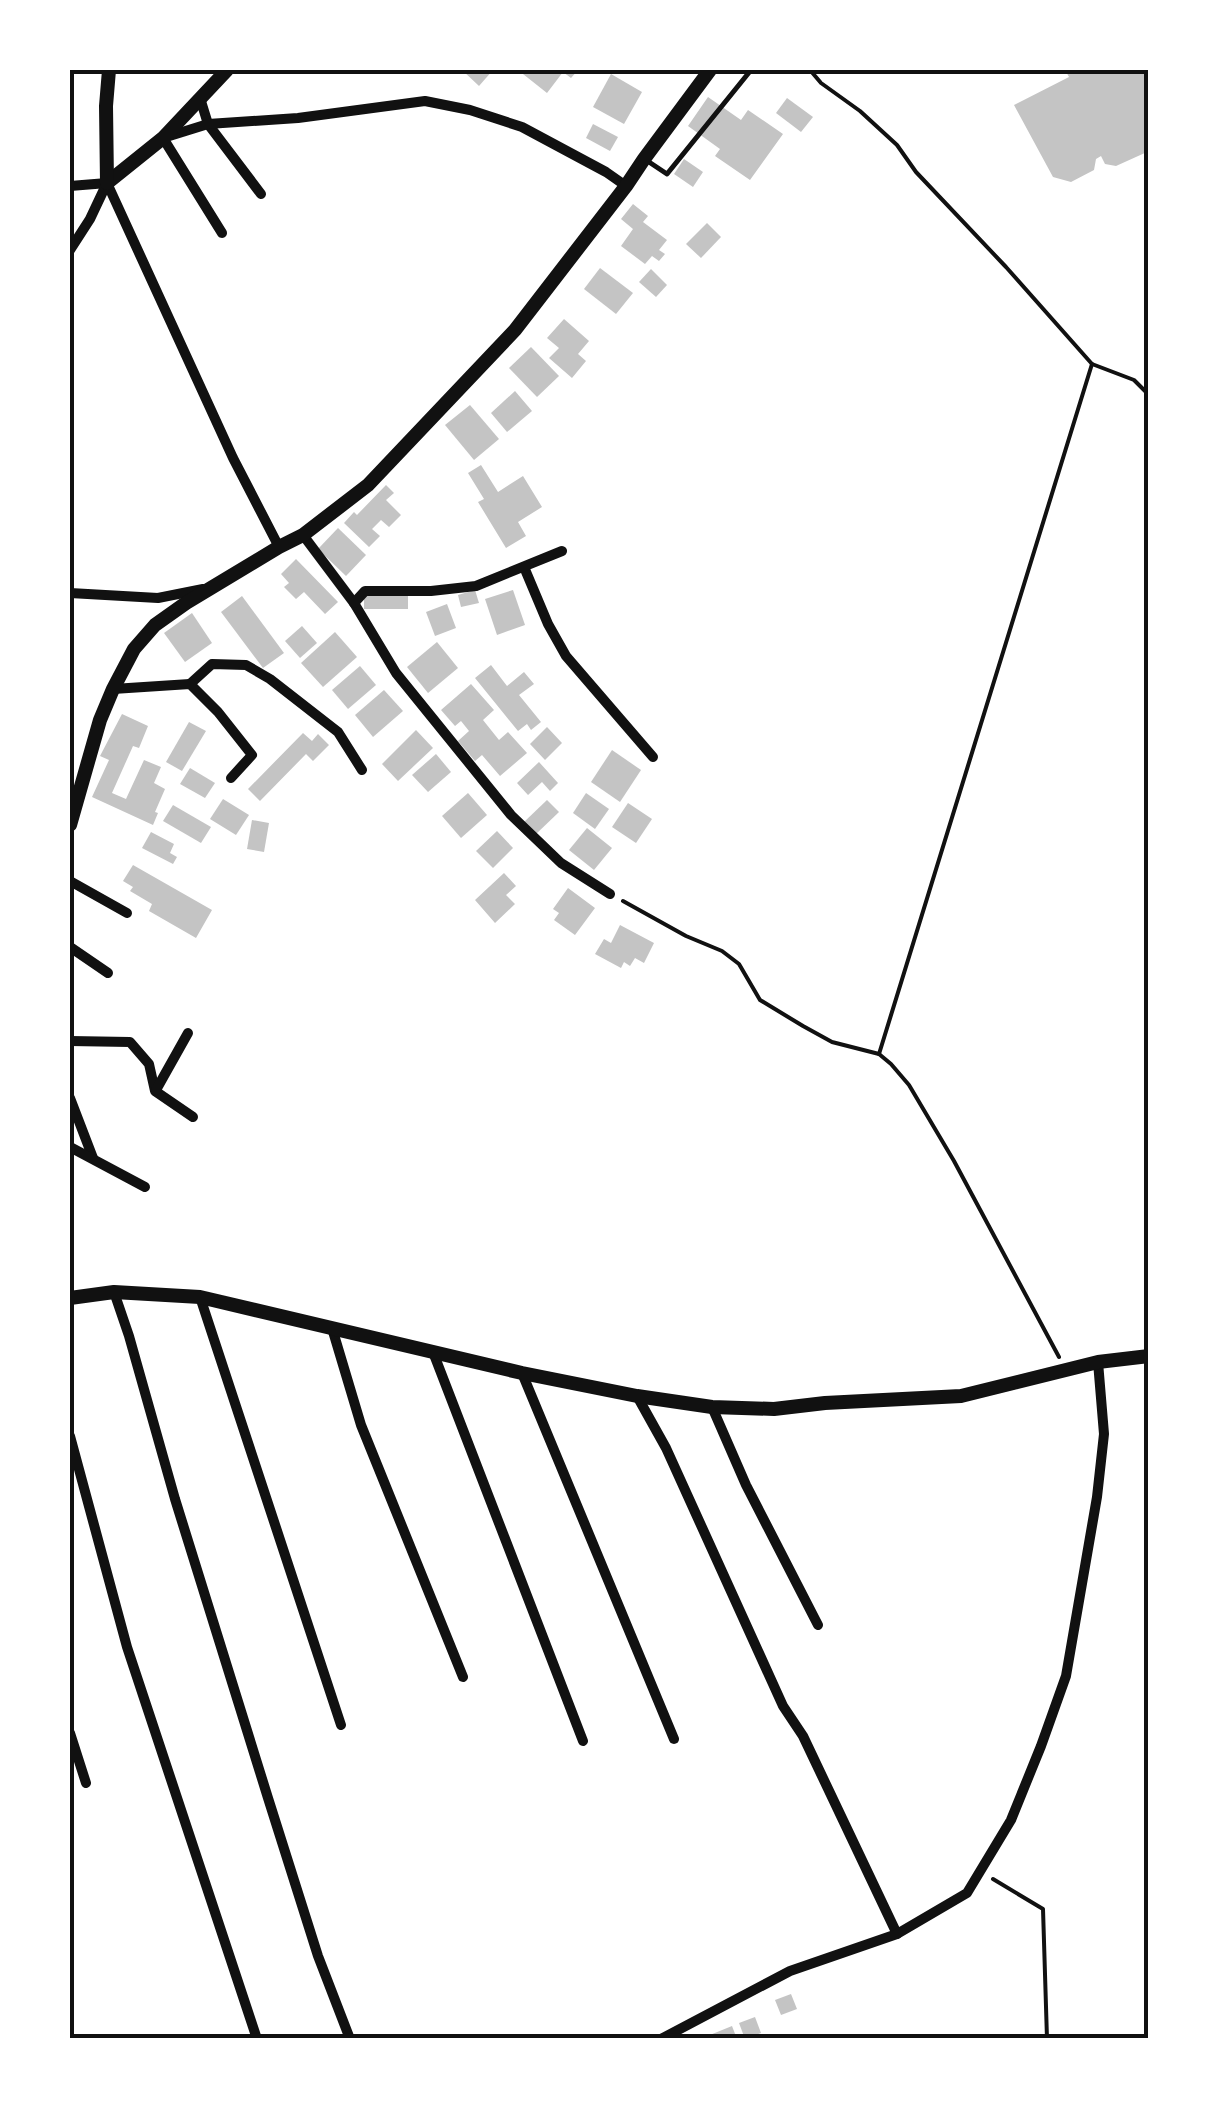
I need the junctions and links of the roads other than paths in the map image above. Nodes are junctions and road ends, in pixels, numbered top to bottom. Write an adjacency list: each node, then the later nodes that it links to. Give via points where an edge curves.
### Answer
1 (110, 70): 9 (street)
2 (226, 70): 5 (street)
3 (710, 70): 8 (street)
4 (751, 70): 8 (lane, via 667,174)
5 (200, 98): 6 (street); 7 (street)
6 (208, 124): 7 (street); 11 (street, via 425,100 522,127); 12 (street)
7 (164, 138): 9 (street); 13 (street)
8 (644, 159): 11 (street)
9 (107, 183): 10 (street); 14 (street); 16 (street)
10 (70, 186)
11 (626, 186): 15 (street, via 516,330 368,485)
12 (261, 194)
13 (222, 233)
14 (70, 250)
15 (304, 534): 16 (street); 21 (street)
16 (279, 547): 19 (street)
17 (562, 551): 18 (street)
18 (524, 567): 21 (street, via 476,586 365,590); 24 (street, via 566,656)
19 (214, 587): 20 (street, via 158,598); 23 (street, via 154,625)
20 (70, 592)
21 (354, 603): 29 (street, via 396,673 511,815 561,862)
22 (190, 684): 23 (street); 25 (street, via 212,664 246,664 338,732); 26 (street, via 252,754)
23 (112, 689): 27 (street)
24 (653, 757)
25 (362, 770)
26 (231, 778)
27 (70, 825)
28 (70, 881): 30 (street)
29 (610, 894)
30 (127, 912)
31 (70, 947): 32 (street)
32 (108, 973)
33 (188, 1033): 35 (street)
34 (70, 1042): 35 (street, via 130,1042 149,1064)
35 (155, 1090): 37 (street)
36 (70, 1098): 39 (street)
37 (193, 1117)
38 (70, 1147): 39 (street)
39 (94, 1159): 40 (street)
40 (144, 1186)
41 (114, 1292): 42 (street); 43 (street); 61 (street, via 318,1956)
42 (200, 1297): 44 (street); 54 (street)
43 (70, 1298)
44 (332, 1328): 45 (street); 53 (street, via 362,1425)
45 (433, 1352): 48 (street); 57 (street)
46 (1149, 1356): 47 (street)
47 (1098, 1362): 50 (street, via 961,1396); 59 (street, via 1104,1434 1066,1676 1011,1820 967,1893)
48 (522, 1373): 49 (street); 56 (street)
49 (637, 1396): 50 (street); 59 (street)
50 (712, 1408): 52 (street)
51 (70, 1436): 60 (street, via 128,1647)
52 (818, 1625)
53 (463, 1677)
54 (341, 1725)
55 (70, 1733): 58 (street)
56 (674, 1739)
57 (583, 1741)
58 (86, 1784)
59 (897, 1934): 62 (street, via 790,1972)
60 (257, 2039)
61 (350, 2039)
62 (661, 2039)

